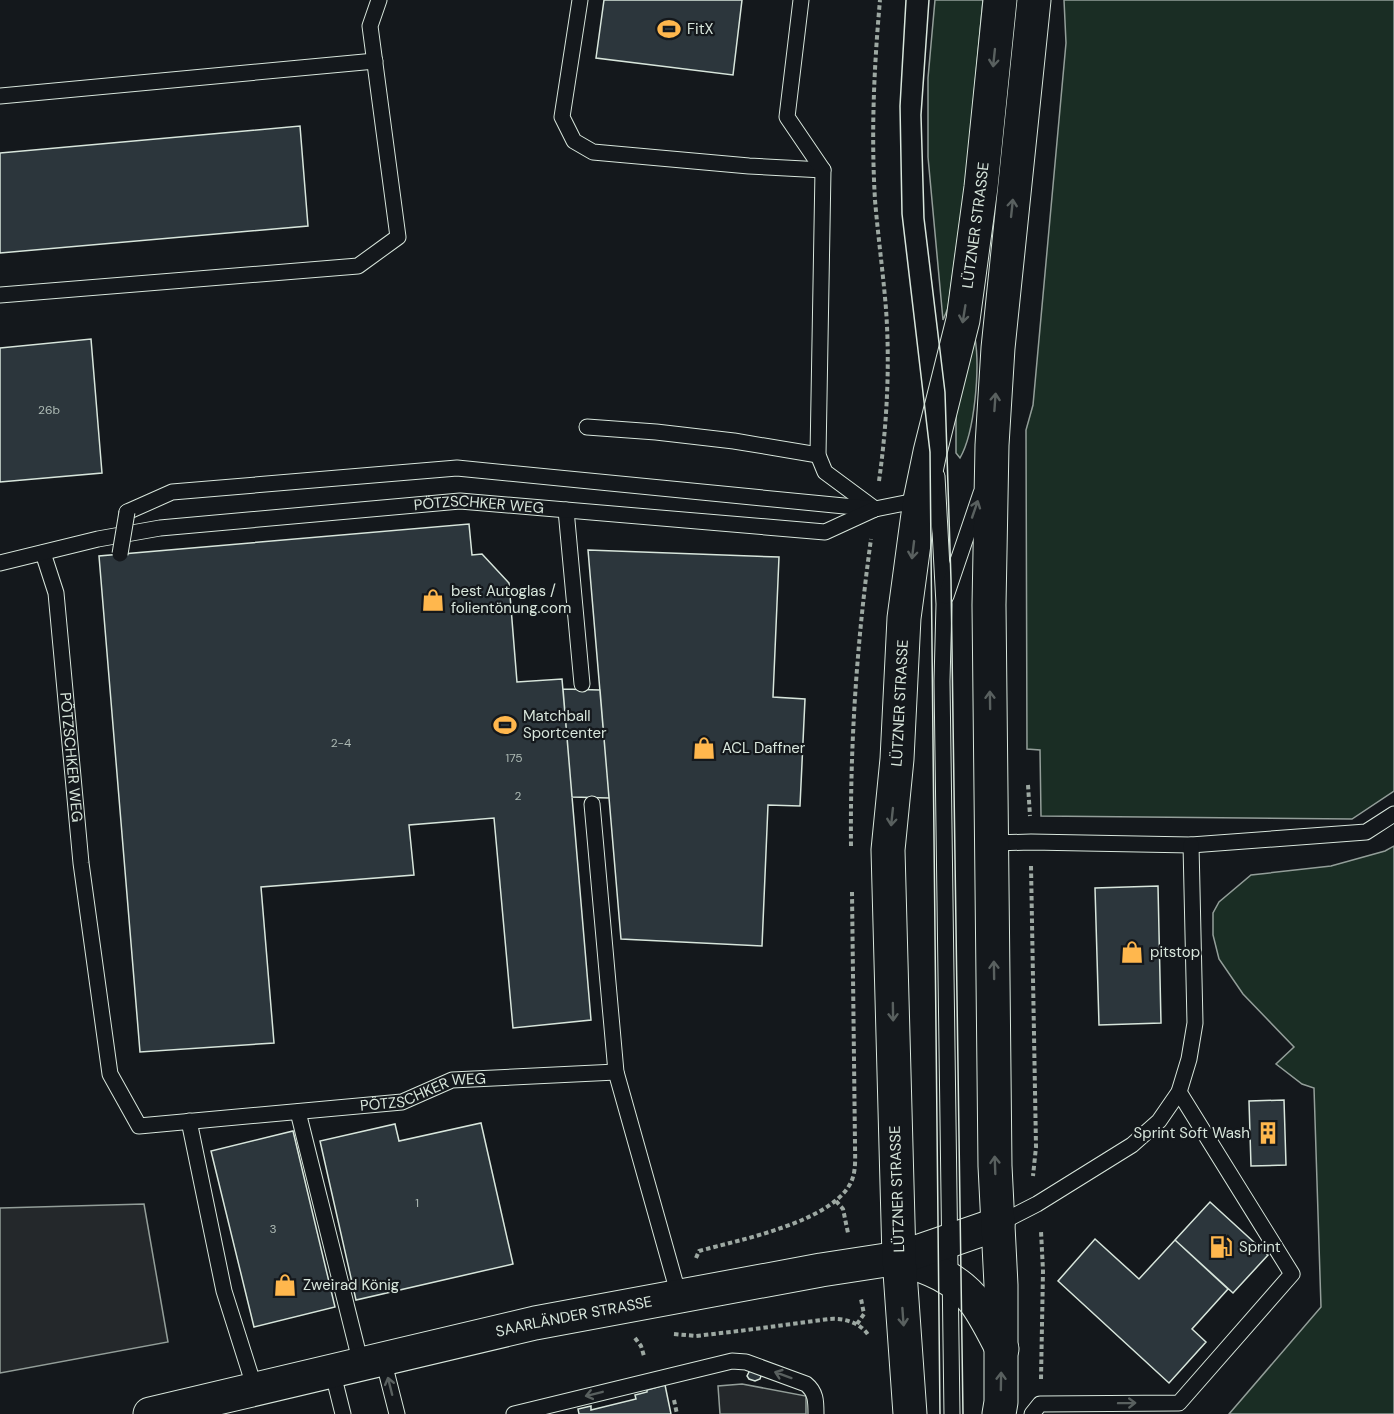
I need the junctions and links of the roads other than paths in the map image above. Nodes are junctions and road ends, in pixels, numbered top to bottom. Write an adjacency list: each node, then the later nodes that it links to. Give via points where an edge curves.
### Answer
1 (379, 0): 6 (lane, via 370,26)
2 (580, 0): 8 (lane, via 562,117 574,141 593,152)
3 (801, 0): 8 (lane, via 787,117)
4 (1000, 0): 11 (main road, LÜTZNER STRASSE, one-way to 11, via 963,320)
5 (1034, 0): 13 (main road, one-way to 5, via 998,348)
6 (375, 61): 7 (lane); 9 (lane, via 398,237 358,266)
7 (0, 96)
8 (823, 170): 12 (lane)
9 (0, 295)
10 (587, 427): 12 (lane, via 734,441)
11 (935, 431): 14 (main road, LÜTZNER STRASSE); 20 (lane)
12 (818, 455): 15 (lane, via 825,472)
13 (992, 460): 20 (lane, one-way to 13); 24 (main road, one-way to 13)
14 (920, 500): 15 (lane, PÖTZSCHKER WEG); 32 (main road, LÜTZNER STRASSE, one-way to 32, via 904,618 888,850)
15 (875, 509): 16 (lane, PÖTZSCHKER WEG, via 825,532); 18 (lane, bridge, via 457,468 171,492 127,512)
16 (566, 510): 17 (lane, PÖTZSCHKER WEG, via 460,501 160,528); 21 (lane)
17 (43, 553): 19 (lane); 29 (lane, PÖTZSCHKER WEG, via 56,593 81,863 110,1074 139,1126)
18 (120, 554)
19 (0, 563)
20 (944, 604): 31 (lane)
21 (582, 684)
22 (592, 804): 26 (lane)
23 (1394, 814): 25 (lane, via 1366,832)
24 (992, 843): 25 (lane); 30 (main road, one-way to 24)
25 (1191, 845): 27 (lane, via 1195,1023)
26 (616, 1072): 28 (lane, PÖTZSCHKER WEG, via 452,1080 402,1102); 34 (lane)
27 (1179, 1092): 30 (lane, via 1159,1121 1132,1145); 38 (lane, one-way to 27, via 1179,1403 1292,1274)
28 (298, 1112): 29 (lane, PÖTZSCHKER WEG); 36 (lane)
29 (189, 1121): 37 (lane, via 224,1291)
30 (998, 1224): 31 (main road, SAARLÄNDER STRASSE); 35 (main road)
31 (950, 1240): 32 (main road, SAARLÄNDER STRASSE); 33 (lane)
32 (899, 1258): 33 (main road); 34 (main road, SAARLÄNDER STRASSE); 44 (main road, LÜTZNER STRASSE, one-way to 44)
33 (950, 1280): 35 (main road, via 975,1302); 45 (lane)
34 (679, 1296): 36 (main road, SAARLÄNDER STRASSE, via 535,1323)
35 (1002, 1349): 46 (main road, one-way to 35)
36 (359, 1364): 37 (main road, SAARLÄNDER STRASSE); 40 (lane); 41 (lane, one-way to 36)
37 (255, 1389): 39 (main road, SAARLÄNDER STRASSE)
38 (1036, 1409)
39 (150, 1414)
40 (343, 1414)
41 (397, 1414)
42 (514, 1414): 43 (lane, one-way to 42, via 816,1398 806,1384 746,1362 732,1361)
43 (816, 1414)
44 (910, 1414)
45 (952, 1414)
46 (999, 1414)

